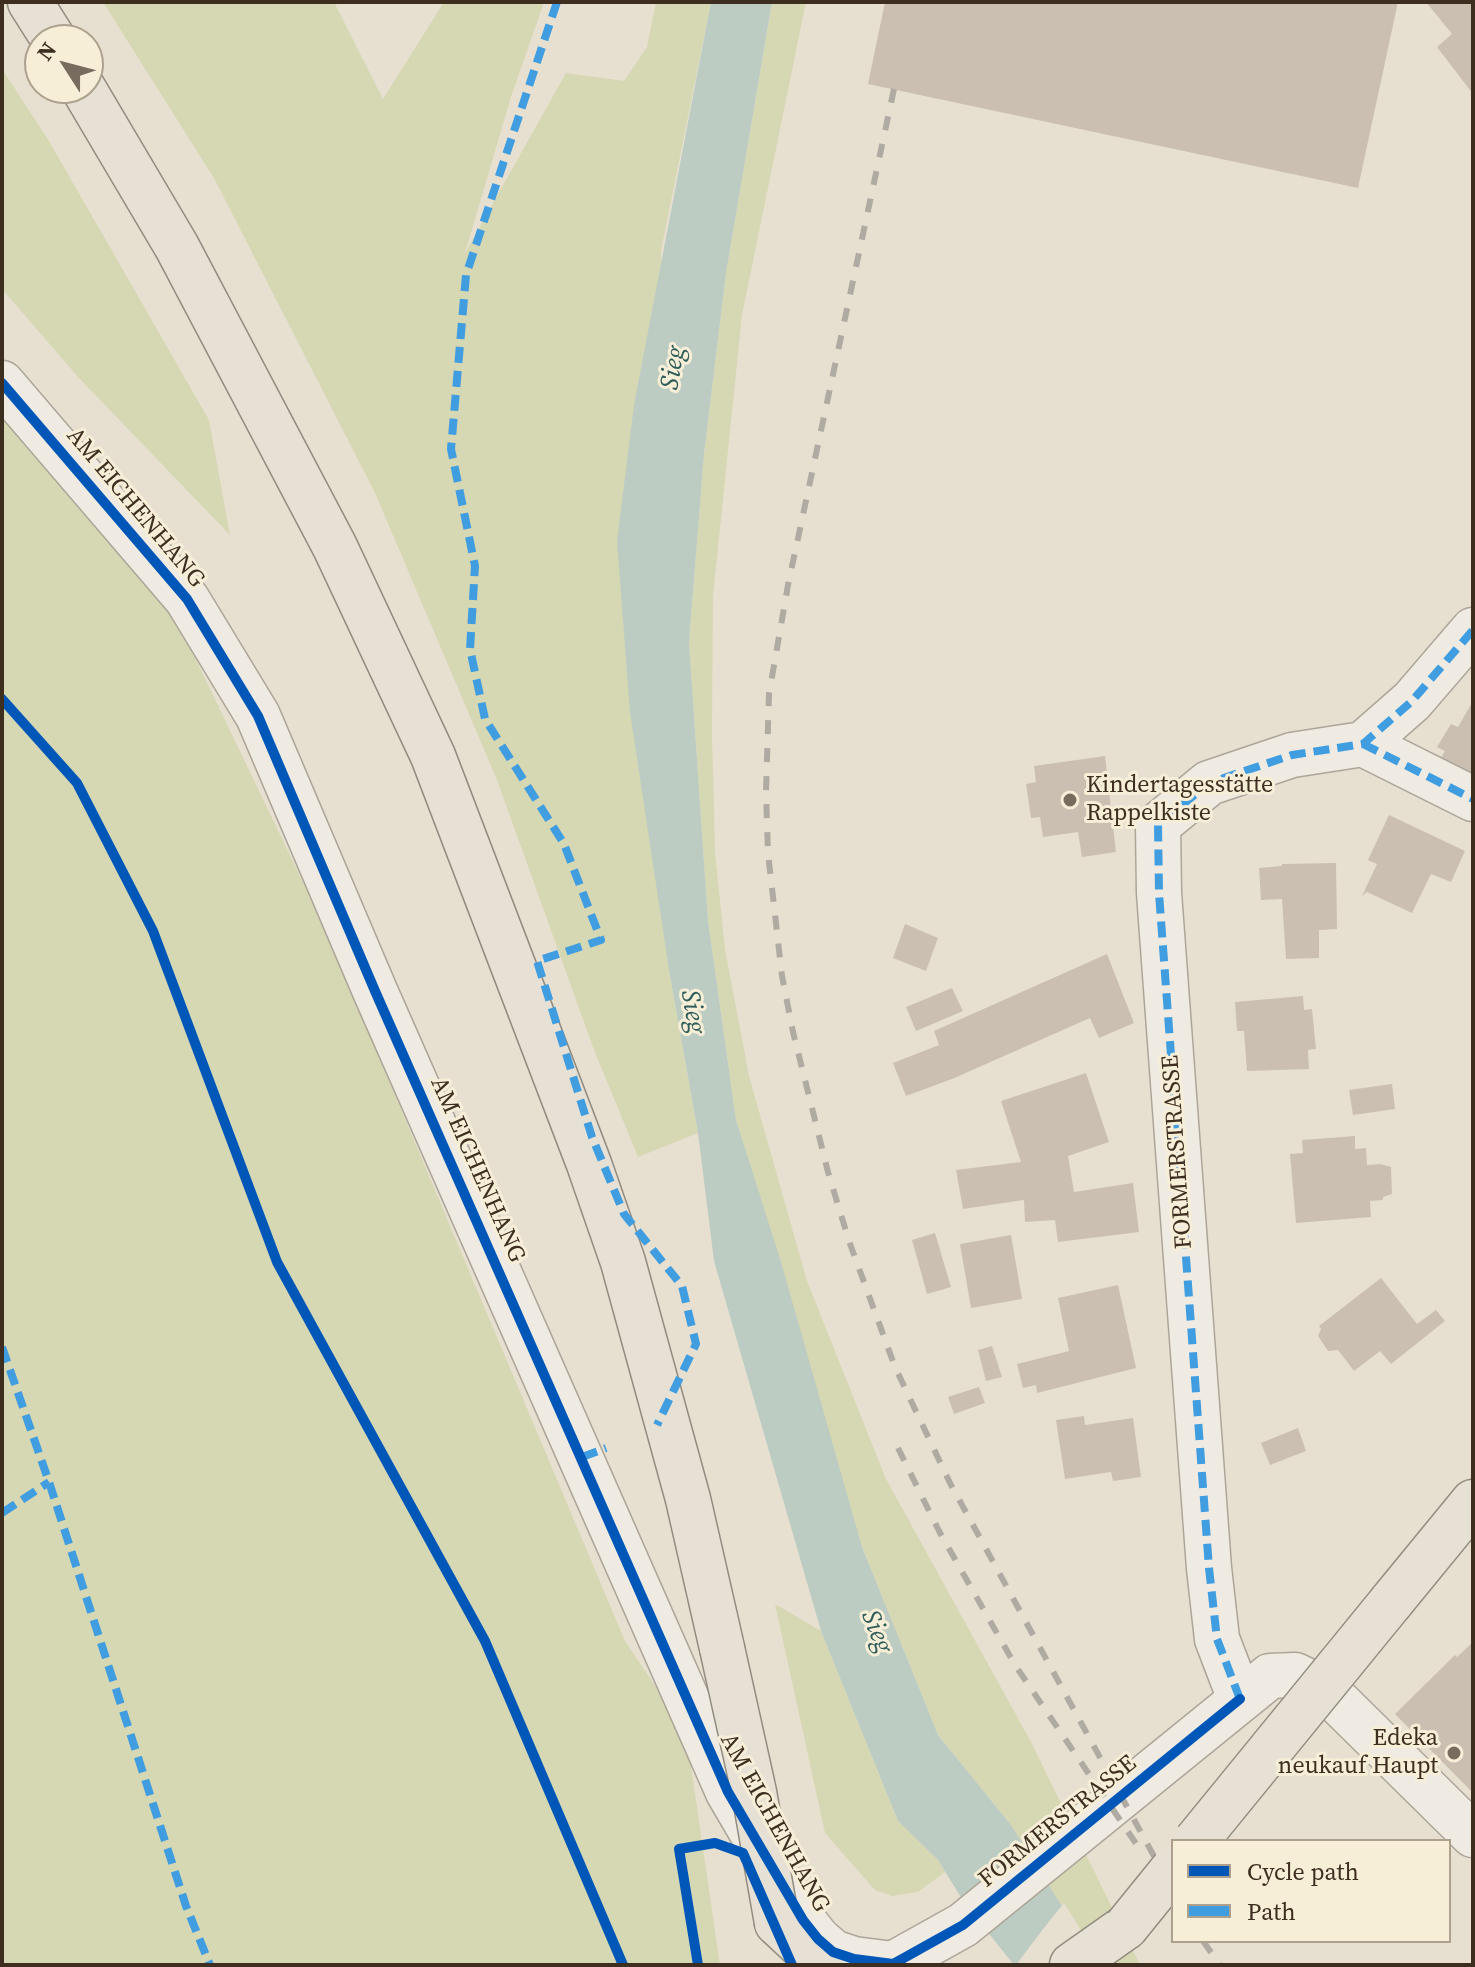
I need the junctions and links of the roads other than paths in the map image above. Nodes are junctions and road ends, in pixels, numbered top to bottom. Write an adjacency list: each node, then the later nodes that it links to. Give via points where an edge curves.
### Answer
1 (30, 2): 2 (main road)
2 (44, 24)
3 (92, 104): 14 (main road, bridge, via 177,247 369,616 433,756 589,1164 623,1262 688,1499 754,1792)
4 (2, 383): 16 (street, AM EICHENHANG, via 187,599 258,716 728,1792 818,1939 833,1952)
5 (1473, 630): 6 (street, via 1412,701)
6 (1363, 744): 7 (street); 9 (street, FORMERSTRASSE, via 1292,755 1209,783 1158,825 1209,1568 1217,1639)
7 (1473, 799)
8 (1473, 1502): 11 (main road, bridge)
9 (1240, 1699): 10 (street, FORMERSTRASSE, via 1270,1676 1295,1675 1326,1690); 16 (street, FORMERSTRASSE, via 963,1925)
10 (1473, 1835)
11 (1198, 1839)
12 (1171, 1871): 13 (main road, bridge)
13 (1126, 1927): 17 (main road); 18 (main road)
14 (780, 1944): 15 (main road)
15 (822, 1965)
16 (893, 1965)
17 (1072, 1965)
18 (1099, 1965)

